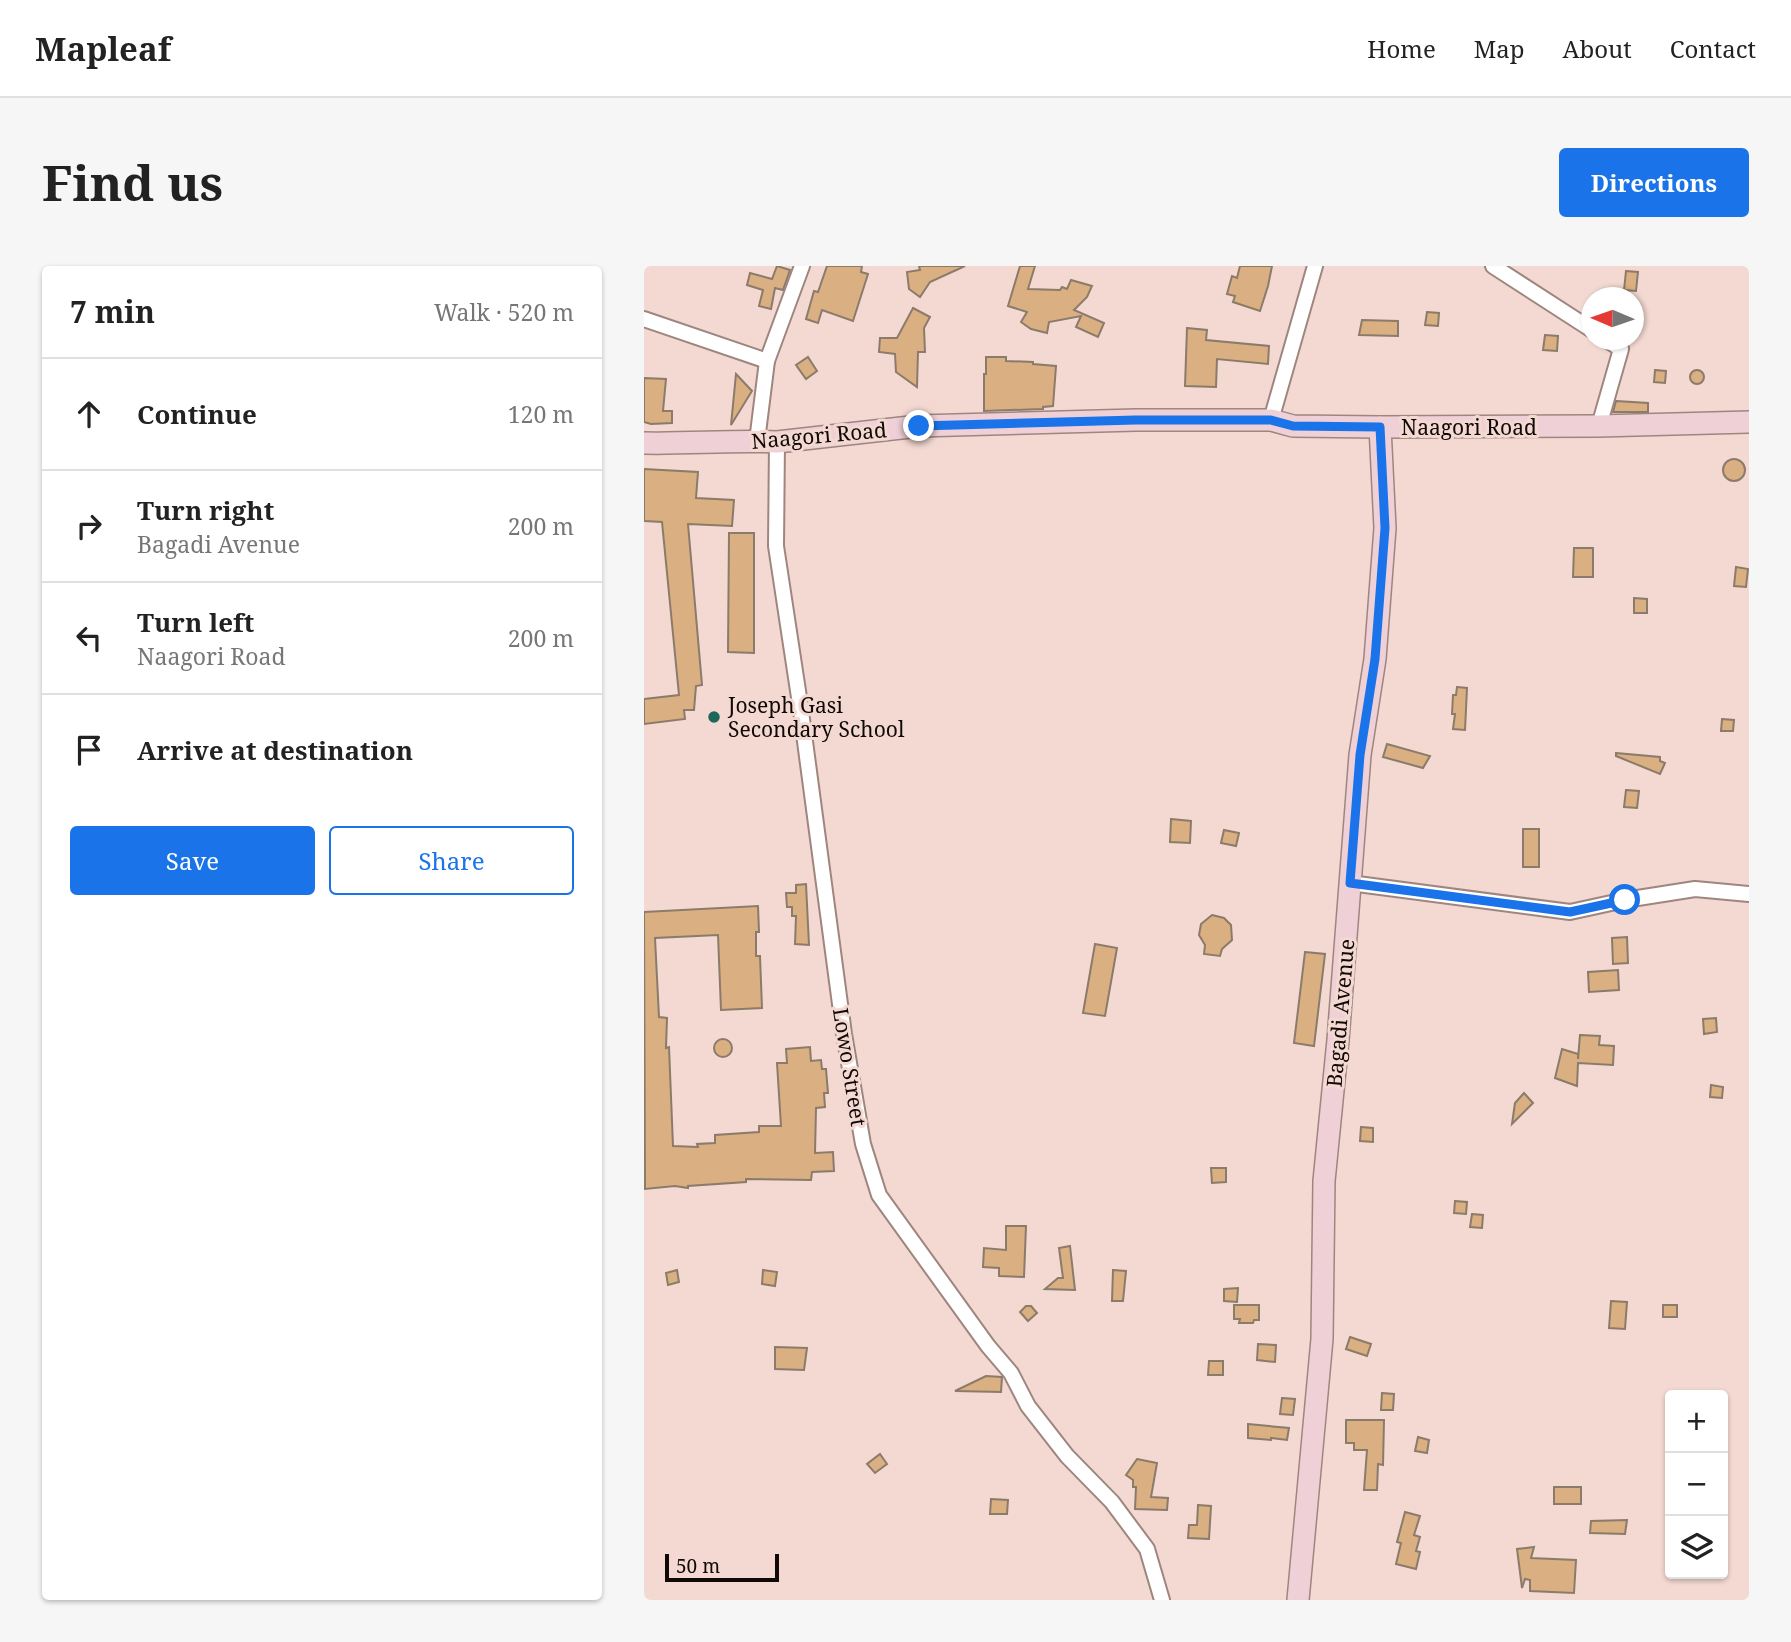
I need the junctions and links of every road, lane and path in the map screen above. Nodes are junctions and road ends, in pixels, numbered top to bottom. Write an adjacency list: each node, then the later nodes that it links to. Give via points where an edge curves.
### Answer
1 (802, 266): 7 (street, Lowo Street)
2 (1315, 266): 8 (street)
3 (1493, 266): 5 (street)
4 (644, 319): 7 (street)
5 (1581, 323)
6 (1621, 350): 10 (street)
7 (767, 361): 12 (street, Lowo Street)
8 (1271, 420): 11 (street, Naagori Road, via 1293,426); 12 (street, Naagori Road, via 919,426)
9 (1749, 422): 10 (street, Naagori Road)
10 (1599, 426): 11 (street, Naagori Road)
11 (1380, 427): 14 (street, Bagadi Avenue, via 1385,528)
12 (767, 441): 13 (street, Naagori Road); 16 (street, Lowo Street, via 776,547 844,1034 863,1144 879,1195 1011,1373 1028,1406 1147,1549)
13 (644, 443)
14 (1350, 883): 15 (street, via 1570,912 1695,890); 17 (street, Bagadi Avenue, via 1324,1181 1322,1339)
15 (1749, 894)
16 (1163, 1600)
17 (1298, 1600)

